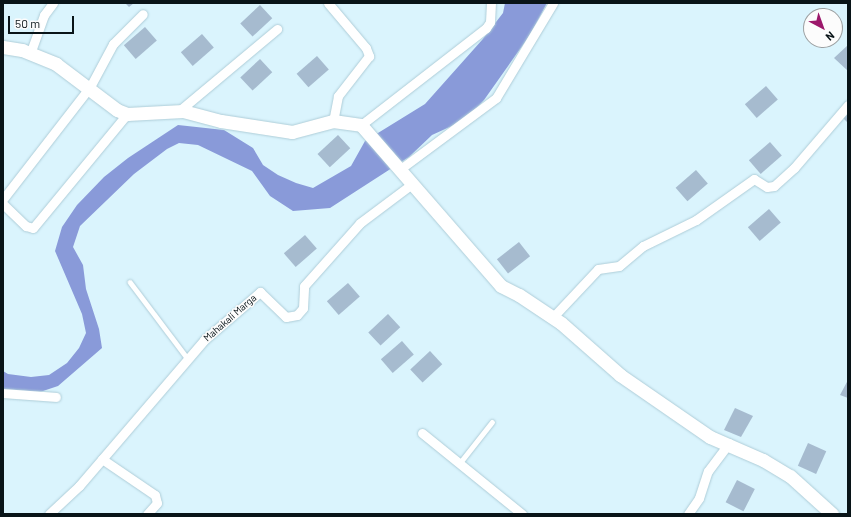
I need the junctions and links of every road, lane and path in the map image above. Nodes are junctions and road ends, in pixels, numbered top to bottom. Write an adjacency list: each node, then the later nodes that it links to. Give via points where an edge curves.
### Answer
1 (53, 3): 8 (street, via 44,15)
2 (328, 3): 13 (street, via 366,48 369,56 338,96)
3 (491, 3): 14 (street, via 490,22 486,28)
4 (553, 3): 15 (street, via 496,98)
5 (143, 14): 9 (street, via 113,44)
6 (277, 29): 11 (street)
7 (3, 47): 8 (main road)
8 (30, 54): 9 (main road, via 56,64)
9 (90, 87): 12 (main road, via 117,110); 17 (street)
10 (848, 105): 20 (street, via 794,168 774,186 767,187 754,178 696,220 643,246 619,266 598,269)
11 (179, 111): 12 (main road); 13 (main road, via 292,132)
12 (127, 114): 18 (street, via 33,228 26,226)
13 (333, 121): 14 (main road)
14 (364, 129): 15 (main road)
15 (398, 169): 16 (main road)
16 (412, 184): 20 (main road, via 501,286); 21 (street, Mahakali Marga, via 360,223 304,286 303,308 297,315 286,317 260,292 204,340)
17 (3, 199)
18 (3, 204)
19 (130, 282): 21 (lane)
20 (552, 317): 26 (main road, via 642,392 710,437)
21 (188, 359): 27 (street, Mahakali Marga)
22 (3, 393): 23 (street)
23 (56, 397)
24 (492, 422): 28 (lane)
25 (422, 433): 28 (street)
26 (729, 443): 32 (street, via 708,472 699,498); 33 (main road, via 790,476)
27 (102, 458): 29 (street, Mahakali Marga); 30 (street, via 155,495 157,503)
28 (459, 464): 31 (street)
29 (49, 514)
30 (147, 514)
31 (522, 514)
32 (688, 514)
33 (832, 514)

